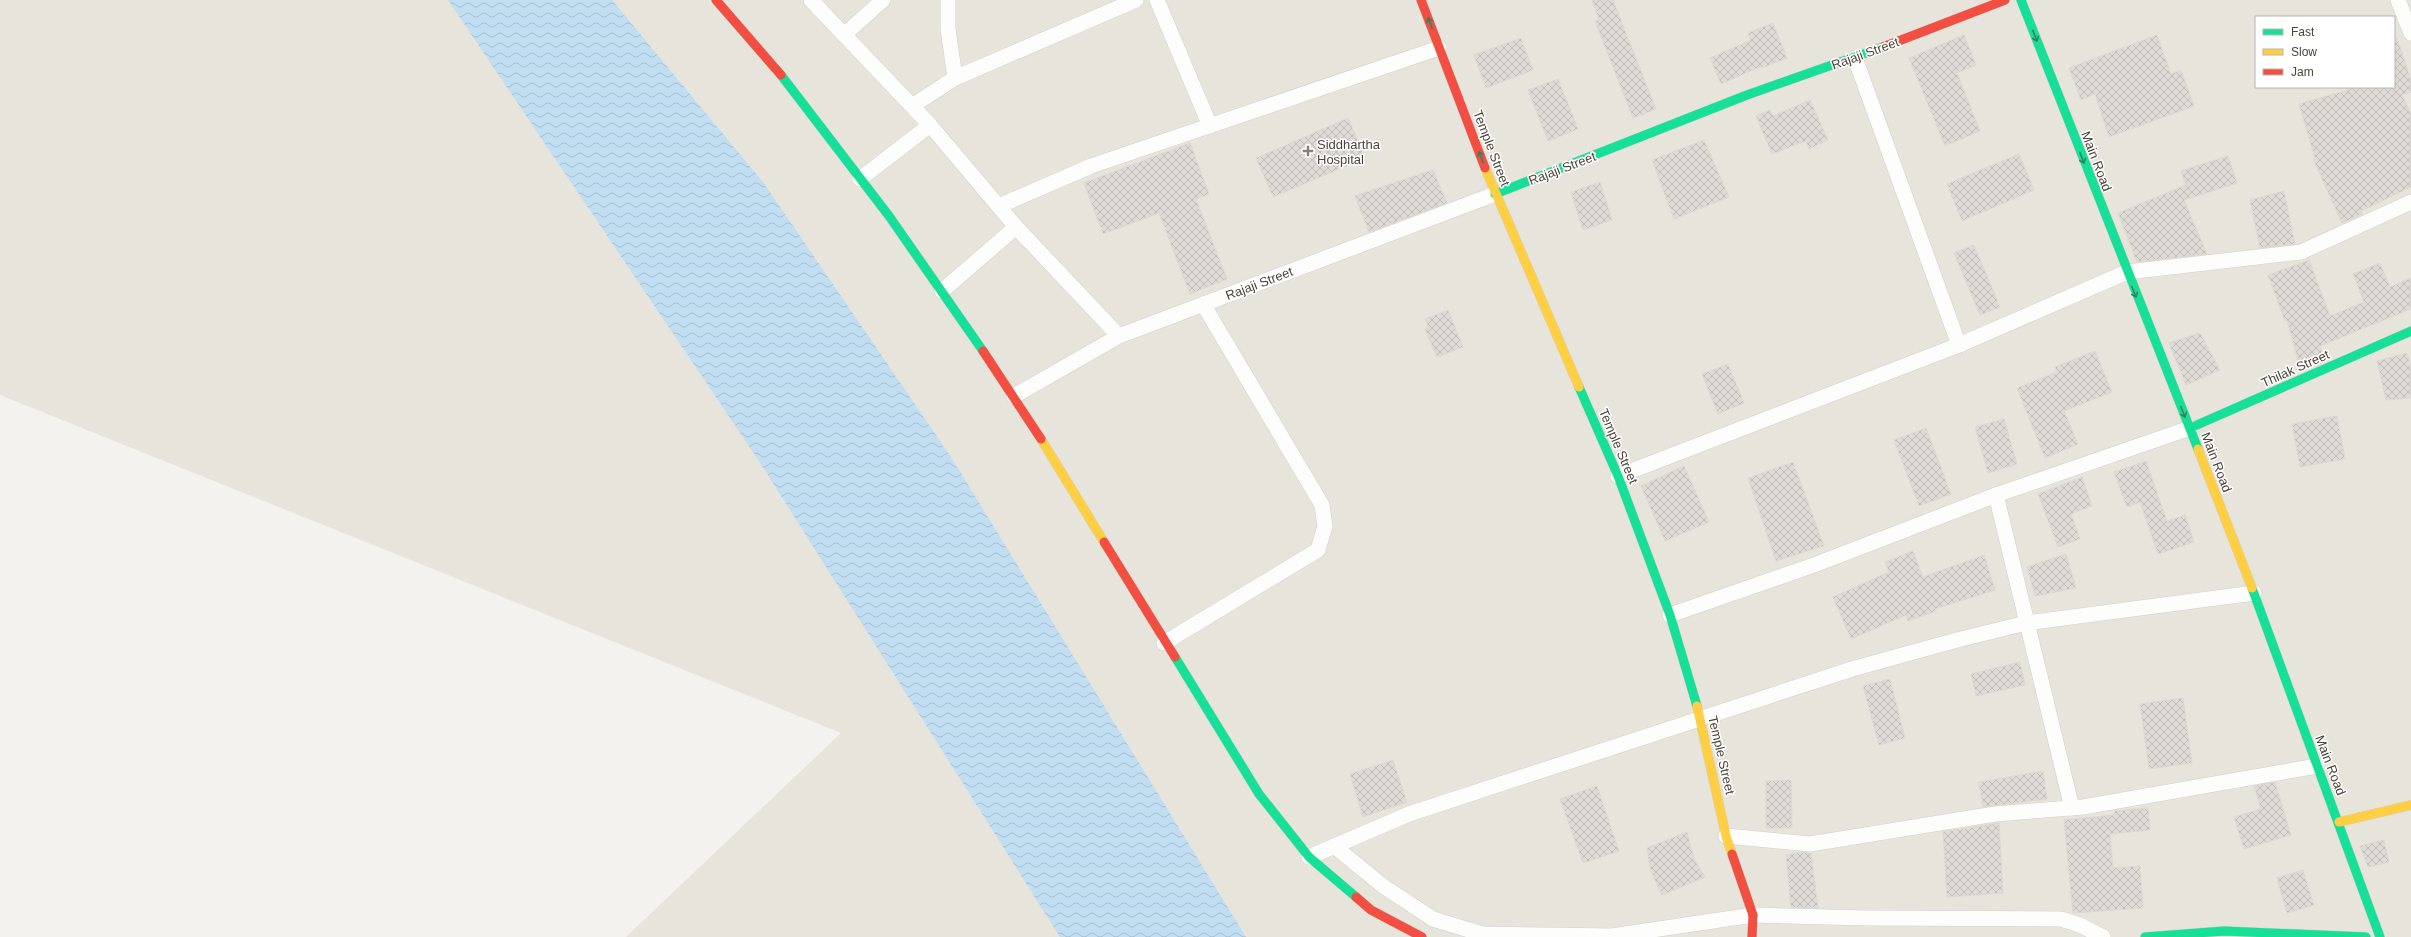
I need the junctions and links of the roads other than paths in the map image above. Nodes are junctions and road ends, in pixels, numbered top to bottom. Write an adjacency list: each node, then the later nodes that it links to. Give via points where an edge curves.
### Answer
1 (716, 0): 20 (main road, via 772,64)
2 (811, 0): 13 (street)
3 (883, 0): 13 (street)
4 (948, 0): 16 (street, via 948,29)
5 (1136, 0): 11 (street)
6 (1156, 0): 19 (street)
7 (1422, 0): 14 (main road, Temple Street, one-way to 7)
8 (2005, 0): 15 (main road, Rajaji Street)
9 (2021, 0): 25 (main road, Main Road, one-way to 25)
10 (2398, 0): 12 (street)
11 (1119, 3): 16 (street)
12 (2411, 33)
13 (844, 35): 17 (street)
14 (1439, 48): 19 (street); 21 (main road, Temple Street, one-way to 14)
15 (1855, 58): 21 (main road, Rajaji Street, via 1747,95); 30 (street)
16 (955, 78): 17 (street)
17 (912, 106): 18 (street)
18 (930, 124): 20 (street); 23 (street)
19 (1210, 126): 23 (street, via 1091,166)
20 (860, 179): 26 (main road)
21 (1495, 194): 27 (street, Rajaji Street); 33 (main road, Temple Street)
22 (2411, 202): 25 (street, via 2301,252)
23 (999, 206): 24 (street)
24 (1016, 227): 26 (street); 29 (street)
25 (2126, 272): 30 (street); 32 (main road, Main Road, one-way to 32)
26 (942, 291): 31 (main road)
27 (1203, 304): 29 (street, Rajaji Street); 38 (street, via 1322,505 1325,526 1318,550)
28 (2411, 331): 32 (main road, Thilak Street)
29 (1119, 336): 31 (street, Rajaji Street)
30 (1959, 345): 33 (street)
31 (1014, 396): 38 (main road)
32 (2190, 428): 34 (street); 35 (main road, Main Road)
33 (1618, 476): 36 (main road, Temple Street)
34 (1996, 495): 36 (street, via 1814,565); 37 (street)
35 (2254, 593): 37 (street); 40 (main road, Main Road)
36 (1670, 615): 39 (main road, Temple Street)
37 (2026, 622): 39 (street, via 1852,669); 42 (street)
38 (1164, 643): 46 (main road, via 1258,794)
39 (1701, 720): 44 (main road, Temple Street); 45 (street, via 1409,814)
40 (2317, 766): 42 (street); 43 (main road, Main Road)
41 (2411, 805): 43 (main road)
42 (2072, 808): 44 (street, via 1995,814 1810,844)
43 (2339, 822): 53 (main road, Main Road)
44 (1726, 836): 47 (main road, Temple Street)
45 (1334, 846): 46 (street); 47 (street, via 1383,886 1433,919 1482,934 1612,936)
46 (1309, 856): 48 (main road, via 1370,910)
47 (1753, 915): 49 (main road); 50 (street, via 2061,919)
48 (1422, 937)
49 (1752, 937)
50 (2103, 937)
51 (2145, 937): 52 (main road, via 2224,931)
52 (2366, 937)
53 (2380, 937)

